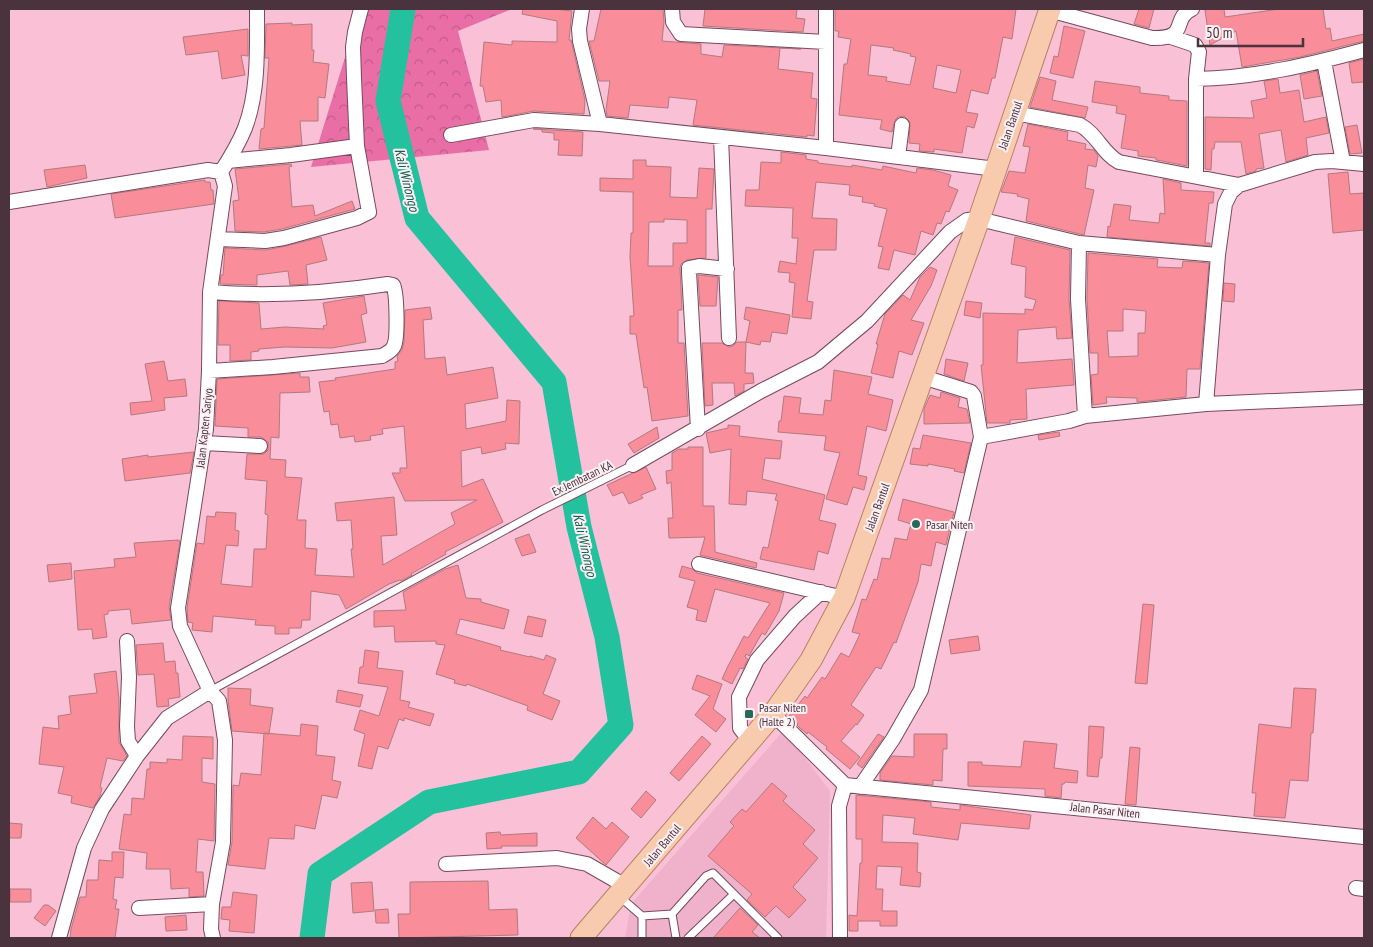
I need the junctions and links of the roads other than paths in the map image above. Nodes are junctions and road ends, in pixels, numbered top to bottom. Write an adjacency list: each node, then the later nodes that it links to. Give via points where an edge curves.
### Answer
1 (257, 9): 23 (street, via 256,67 245,128)
2 (361, 9): 18 (street, via 353,47)
3 (582, 9): 14 (street, via 580,41)
4 (672, 9): 9 (street, via 673,22 681,34)
5 (826, 9): 9 (street)
6 (1049, 9): 8 (street, via 1152,38); 13 (main road, Jalan Bantul)
7 (1192, 9): 8 (street, via 1184,14 1178,32)
8 (1170, 37): 12 (street, via 1198,49)
9 (826, 42): 19 (street)
10 (1364, 50): 11 (street)
11 (1324, 61): 12 (street, via 1230,78); 21 (street)
12 (1196, 79): 25 (street)
13 (1014, 114): 24 (main road, Jalan Bantul); 25 (street, via 1089,130 1119,162)
14 (600, 124): 16 (street, via 534,120); 17 (street)
15 (902, 125): 20 (street)
16 (451, 135)
17 (721, 137): 19 (street); 32 (street)
18 (357, 146): 23 (street); 29 (street, via 369,204 368,214 284,238 265,241)
19 (826, 148): 20 (street)
20 (898, 157): 24 (street)
21 (1343, 162): 22 (street); 26 (street, via 1315,162)
22 (1364, 165)
23 (219, 168): 27 (street); 29 (street, Jalan Kapten Sariyo, via 225,186)
24 (996, 169): 28 (main road, Jalan Bantul)
25 (1196, 176): 26 (street)
26 (1239, 185): 31 (street, via 1225,204)
27 (9, 202)
28 (979, 219): 30 (street); 36 (main road, Jalan Bantul); 40 (street, via 967,220 950,232 868,321 818,362)
29 (218, 239): 33 (street, Jalan Kapten Sariyo)
30 (1079, 242): 31 (street); 39 (street, via 1078,299)
31 (1218, 254): 38 (street)
32 (727, 270): 34 (street); 40 (street, via 699,266 690,268 689,272)
33 (210, 292): 35 (street, Jalan Kapten Sariyo); 35 (street, via 339,292 388,284 395,289 396,304 395,344 382,356)
34 (729, 338)
35 (209, 371): 42 (street, Jalan Kapten Sariyo)
36 (923, 377): 41 (street, via 971,392); 47 (main road, Jalan Bantul)
37 (1364, 398): 38 (street)
38 (1206, 404): 39 (street)
39 (1084, 416): 41 (street)
40 (698, 429): 44 (street)
41 (982, 437): 54 (street, via 920,690 893,739)
42 (204, 444): 43 (street); 49 (street, Jalan Kapten Sariyo, via 178,618)
43 (260, 446)
44 (633, 465): 49 (lane, Ex Jembatan KA, via 542,510)
45 (700, 564): 46 (street)
46 (821, 592): 47 (street); 51 (street, via 757,660 742,690 739,697 740,728)
47 (844, 598): 50 (main road, Jalan Bantul, via 811,660)
48 (128, 641): 52 (street, via 128,741)
49 (210, 691): 52 (street, via 167,718); 59 (street, Jalan Kapten Sariyo, via 219,701 225,740 223,842)
50 (773, 714): 51 (main road, Jalan Bantul); 53 (street)
51 (750, 741): 57 (main road, Jalan Bantul)
52 (137, 756): 64 (street, via 102,809 84,848)
53 (845, 785): 54 (street, Jalan Pasar Niten); 70 (street, via 838,806)
54 (860, 787): 55 (street, Jalan Pasar Niten)
55 (1364, 837)
56 (446, 864): 57 (street, via 557,858 587,864)
57 (623, 891): 62 (lane); 63 (main road, Jalan Bantul)
58 (734, 894): 61 (lane, via 717,876 709,874); 68 (lane); 69 (lane)
59 (212, 904): 60 (street); 65 (street, Jalan Kapten Sariyo)
60 (139, 908)
61 (672, 914): 62 (lane); 67 (lane)
62 (642, 916): 66 (lane)
63 (588, 935)
64 (59, 938)
65 (213, 938)
66 (642, 938)
67 (676, 938)
68 (688, 938)
69 (778, 938)
70 (840, 938)

